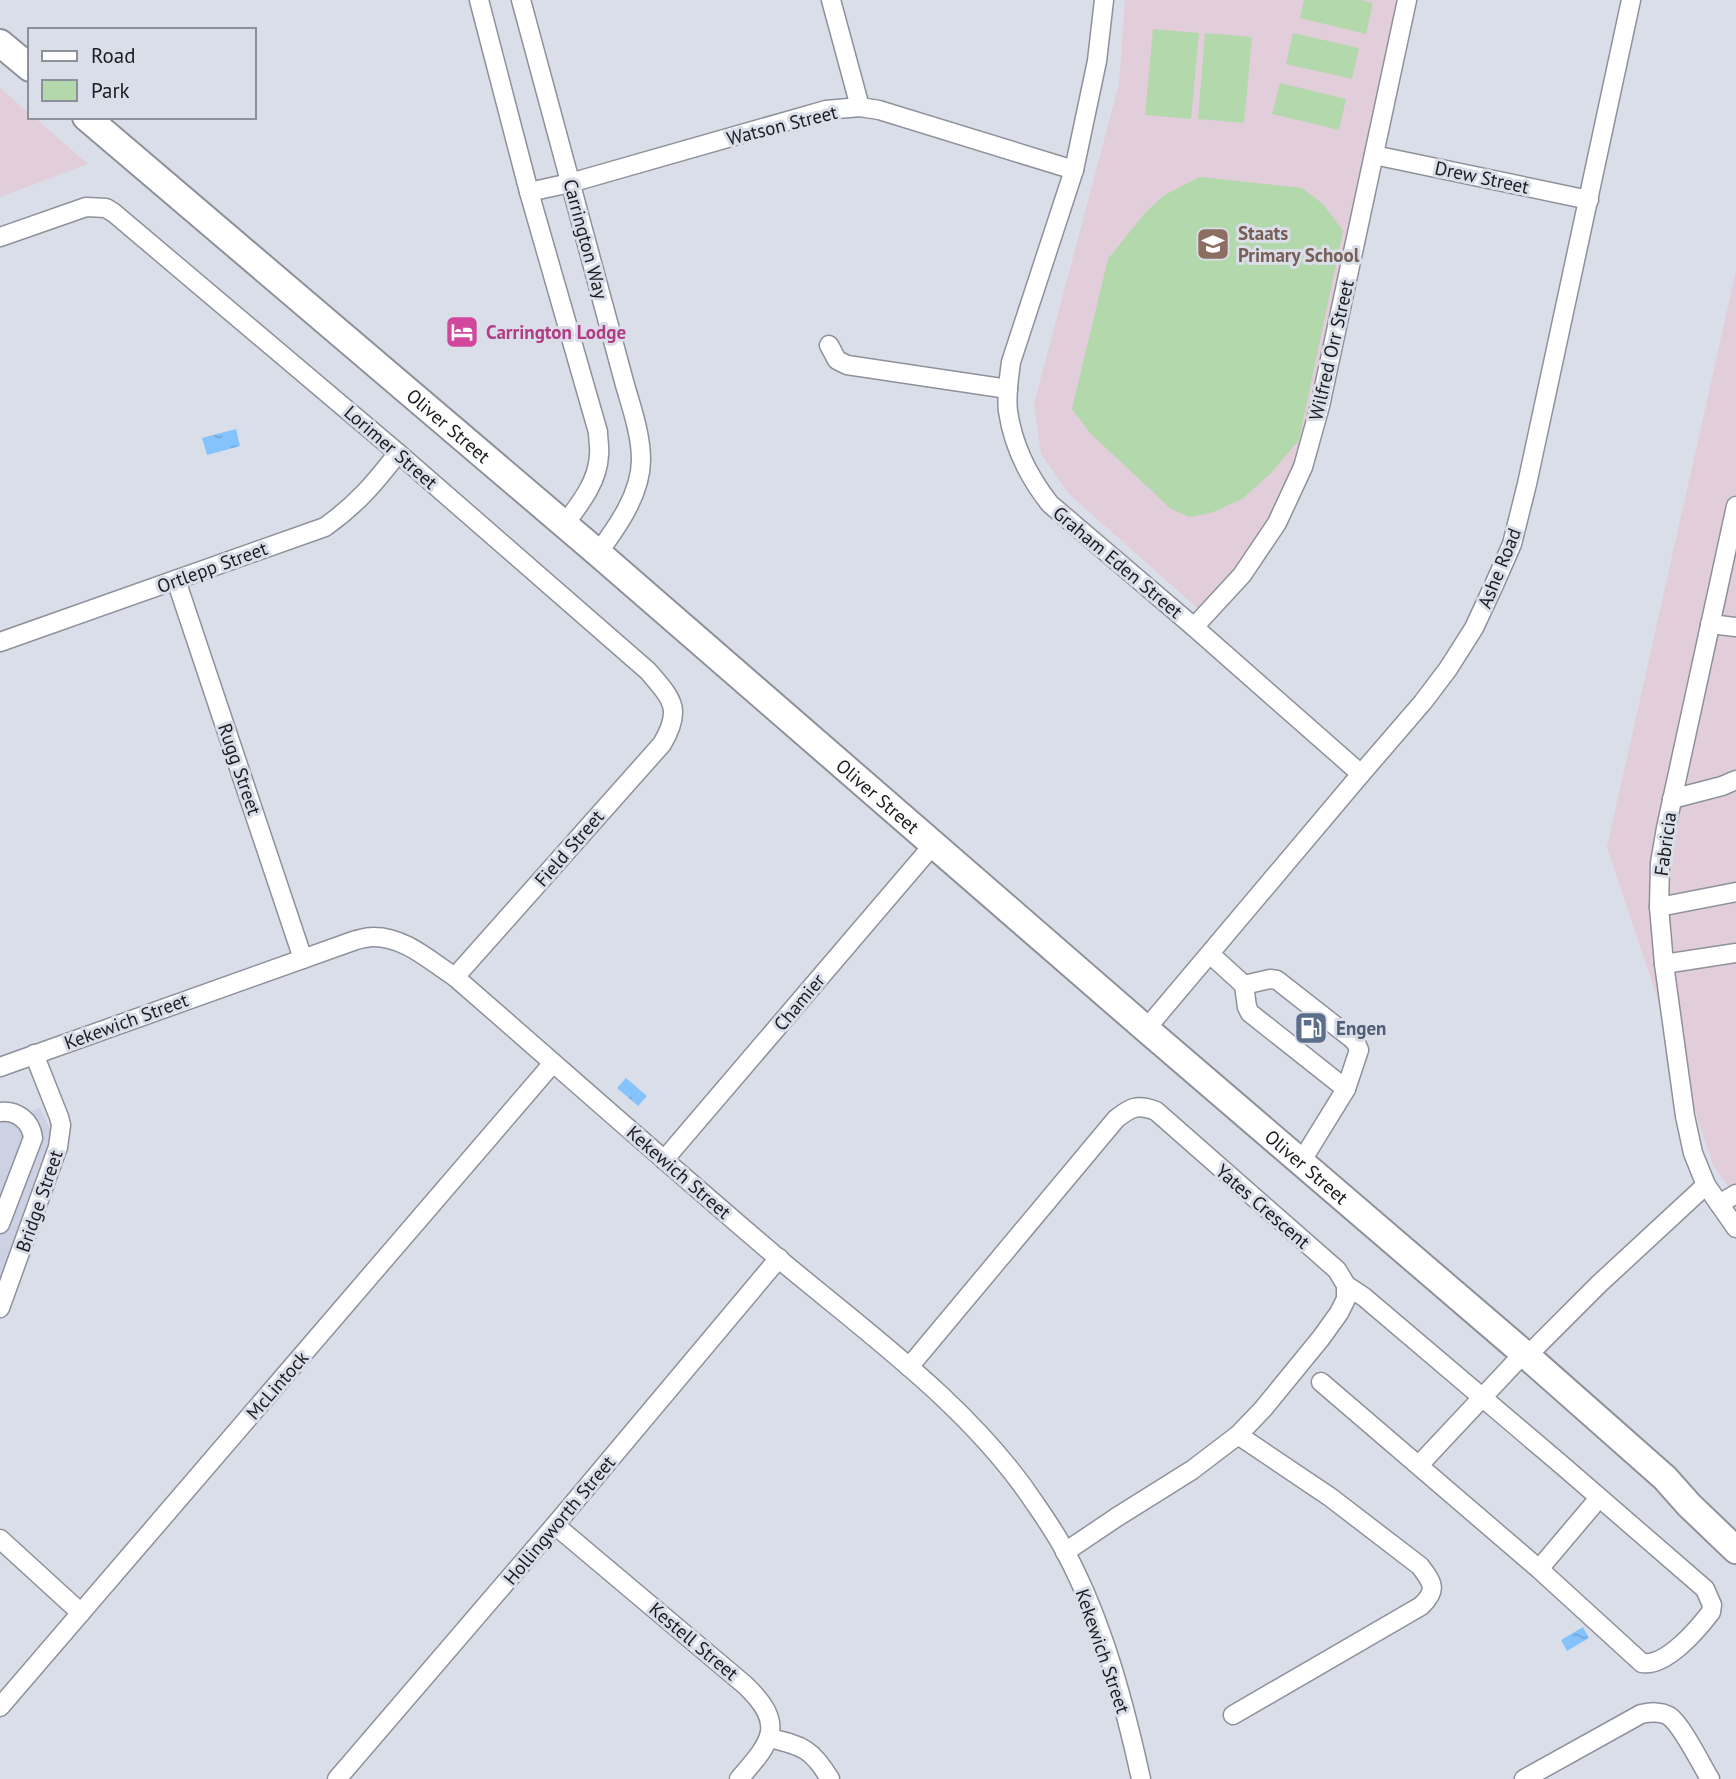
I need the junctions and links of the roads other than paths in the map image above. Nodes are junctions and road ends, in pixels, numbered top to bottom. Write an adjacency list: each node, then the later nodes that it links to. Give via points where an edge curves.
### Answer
1 (479, 0): 14 (street)
2 (521, 0): 13 (street, Carrington Way)
3 (831, 0): 9 (street)
4 (1104, 0): 12 (street, Graham Eden Street, via 1097,61)
5 (1407, 0): 11 (street, Wilfred Orr Street)
6 (1631, 0): 15 (street, Ashe Road)
7 (0, 43): 8 (highway)
8 (28, 66)
9 (860, 107): 12 (street, Watson Street); 13 (street, Watson Street, via 826,110)
10 (88, 119): 21 (highway, Oliver Street)
11 (1374, 155): 15 (street, Drew Street); 25 (street, Wilfred Orr Street, via 1303,467 1277,523 1242,575)
12 (1074, 170): 18 (street, Graham Eden Street, via 1011,362)
13 (570, 183): 14 (street, Watson Street); 22 (street, Carrington Way, via 640,445 635,491)
14 (530, 192): 21 (street, via 598,432 599,457 593,481)
15 (1589, 200): 29 (street, Ashe Road, via 1511,544 1474,628 1448,669)
16 (0, 237): 19 (street, Lorimer Street, via 86,207 106,208)
17 (829, 345): 18 (street, via 837,360 847,365)
18 (1008, 389): 25 (street, Graham Eden Street, via 1017,449 1032,481 1050,504)
19 (398, 453): 23 (street, Ortlepp Street, via 375,483 325,527); 28 (street, Lorimer Street, via 648,671 672,701)
20 (1736, 506): 24 (street, Fabricia)
21 (564, 525): 22 (highway, Oliver Street)
22 (598, 554): 32 (highway, Oliver Street)
23 (176, 580): 27 (street, Ortlepp Street); 37 (street, Rugg Street)
24 (1710, 624): 26 (street); 31 (street, Fabricia)
25 (1194, 627): 29 (street, Graham Eden Street)
26 (1736, 627)
27 (0, 642)
28 (674, 714): 39 (street, Field Street, via 662,744)
29 (1361, 774): 36 (street, Ashe Road)
30 (1736, 780): 31 (street)
31 (1672, 799): 34 (street, Fabricia, via 1660,863)
32 (933, 845): 41 (highway, Oliver Street); 47 (street, Chamier)
33 (1736, 892): 34 (street)
34 (1659, 908): 38 (street, Fabricia)
35 (1736, 953): 38 (street)
36 (1210, 954): 40 (street); 41 (street, Ashe Road)
37 (303, 959): 39 (street, Kekewich Street, via 372,937 409,946); 42 (street, Kekewich Street)
38 (1664, 964): 49 (street, Fabricia, via 1685,1116)
39 (455, 977): 43 (street, Kekewich Street)
40 (1244, 985): 45 (street, via 1250,1013); 45 (street, via 1277,980 1356,1043 1359,1050)
41 (1146, 1029): 48 (highway, Oliver Street)
42 (34, 1054): 44 (street, Kekewich Street); 55 (street, Bridge Street, via 59,1117 61,1136)
43 (553, 1063): 47 (street, Kekewich Street); 72 (street, McLintock)
44 (0, 1067)
45 (1346, 1089): 48 (street)
46 (0, 1112): 52 (street, via 26,1120 33,1138)
47 (664, 1160): 54 (street, Kekewich Street)
48 (1301, 1162): 58 (highway, Oliver Street)
49 (1706, 1185): 51 (street, Fabricia); 58 (street)
50 (1736, 1194): 51 (street)
51 (1719, 1204): 53 (street, Fabricia)
52 (0, 1224)
53 (1736, 1228)
54 (779, 1258): 59 (street, Kekewich Street); 66 (street, Hollingworth Street)
55 (7, 1270): 57 (street, Bridge Street)
56 (1346, 1285): 59 (street, Yates Crescent, via 1337,1270 1156,1111 1142,1106 1128,1109 1116,1119); 61 (street, Yates Crescent); 62 (street, via 1346,1299 1327,1330)
57 (0, 1308)
58 (1526, 1354): 61 (street); 64 (highway, Oliver Street)
59 (909, 1367): 70 (street, Kekewich Street, via 1009,1467)
60 (1321, 1382): 63 (street)
61 (1482, 1397): 63 (street); 65 (street, Yates Crescent)
62 (1238, 1435): 70 (street); 74 (street, via 1420,1566 1433,1588 1420,1606)
63 (1419, 1465): 71 (street)
64 (1665, 1478): 67 (highway, Oliver Street); 69 (highway, Oliver Street)
65 (1599, 1498): 71 (street); 71 (street, Yates Crescent, via 1705,1590 1713,1605 1704,1621 1677,1649 1662,1659 1642,1663)
66 (555, 1525): 75 (street, Kestell Street, via 752,1691 770,1720); 76 (street, Hollingworth Street)
67 (1736, 1527)
68 (0, 1539): 72 (street)
69 (1736, 1550)
70 (1065, 1552): 79 (street, Kekewich Street, via 1104,1643)
71 (1539, 1569)
72 (81, 1613): 73 (street, McLintock)
73 (0, 1707)
74 (1233, 1715)
75 (770, 1738): 77 (street); 78 (street, via 806,1750)
76 (337, 1779)
77 (739, 1779)
78 (830, 1779)
79 (1141, 1779)
80 (1524, 1779): 81 (street, via 1641,1714 1658,1712 1676,1723)
81 (1710, 1779)

